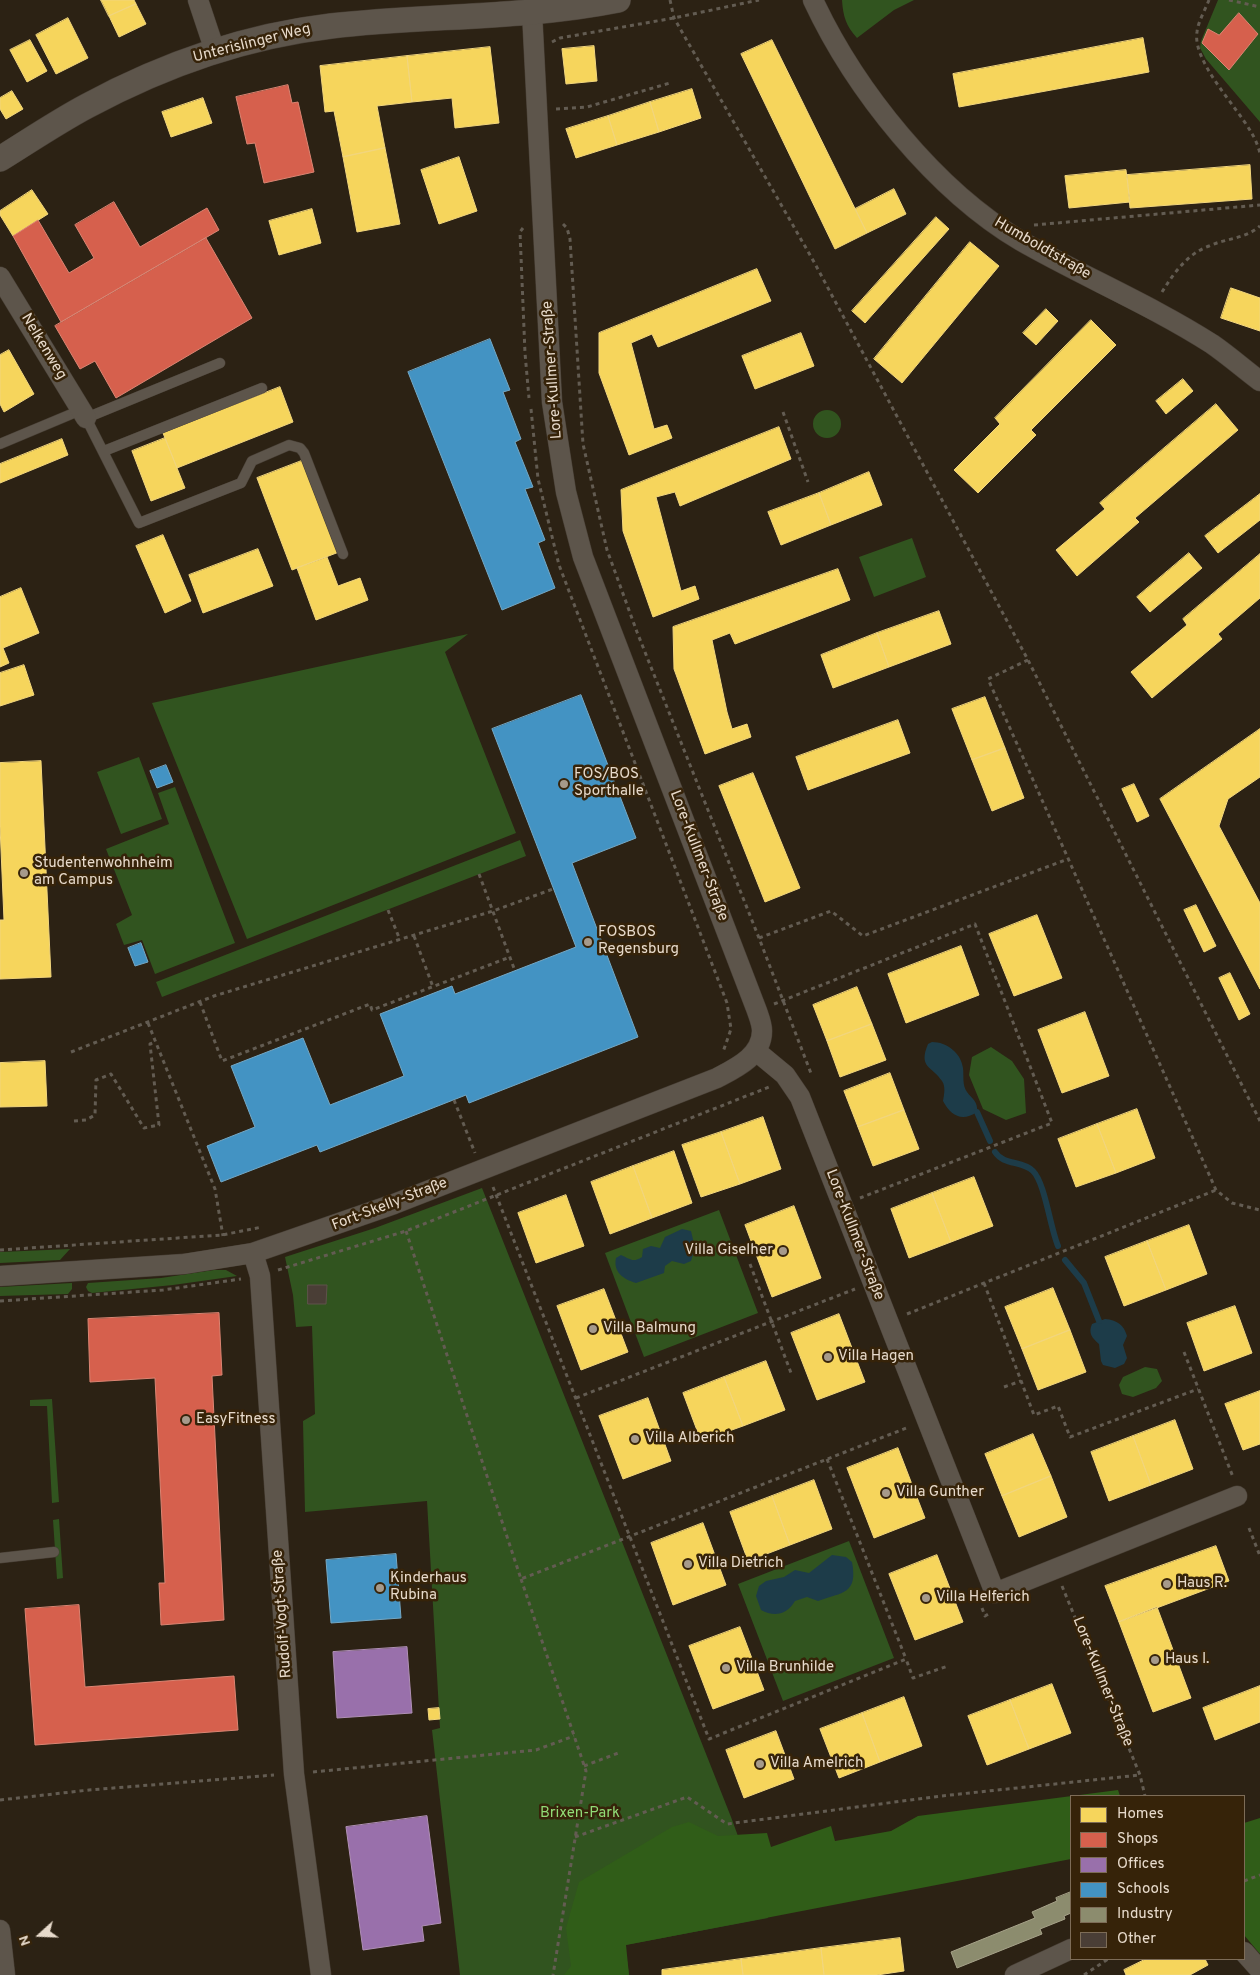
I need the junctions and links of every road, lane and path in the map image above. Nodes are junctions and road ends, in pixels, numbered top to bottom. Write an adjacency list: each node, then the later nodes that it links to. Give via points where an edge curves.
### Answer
1 (198, 0): 12 (street)
2 (618, 0): 9 (street, Unterislinger Weg)
3 (670, 0): 10 (path)
4 (760, 0): 10 (path)
5 (813, 0): 21 (street, Humboldtstraße, via 846,60 904,139 975,208)
6 (1209, 0): 15 (path, via 1197,32 1197,46 1251,131)
7 (1229, 0): 8 (path)
8 (1260, 7)
9 (532, 12): 12 (street, Unterislinger Weg, via 331,26 286,33); 14 (street, Lore-Kullmer-Straße)
10 (674, 18): 11 (path, via 560,38); 35 (path, via 819,271)
11 (548, 48)
12 (215, 51): 16 (street, Unterislinger Weg, via 120,88 64,118)
13 (670, 83): 14 (path, via 587,107)
14 (536, 110): 49 (street, Lore-Kullmer-Straße, via 552,402 566,492 583,557)
15 (1260, 153)
16 (0, 159)
17 (1260, 205): 21 (path, via 1031,225)
18 (562, 222): 42 (path, via 570,239 584,444 607,550)
19 (528, 224): 27 (path, via 520,232)
20 (1260, 226): 23 (path, via 1252,233 1210,245 1187,259 1174,272)
21 (1020, 240): 23 (street, Humboldtstraße)
22 (3, 288): 30 (street, Nelkenweg)
23 (1150, 309): 25 (street, Humboldtstraße, via 1212,344)
24 (220, 363): 30 (lane)
25 (1260, 381)
26 (262, 388): 32 (lane)
27 (530, 399)
28 (530, 408): 54 (path, via 538,479 559,565 727,1003 731,1029 723,1053)
29 (783, 412): 33 (path)
30 (84, 414): 31 (lane); 32 (lane)
31 (0, 444)
32 (104, 451): 34 (lane, via 139,523 241,483 252,461 294,445 304,453)
33 (808, 482)
34 (343, 554)
35 (1028, 660): 36 (path, via 988,679); 58 (path)
36 (1068, 859): 42 (path, via 863,936 831,911); 63 (path)
37 (479, 874): 40 (path)
38 (553, 889): 40 (path)
39 (388, 910): 43 (path)
40 (493, 912): 41 (path); 44 (path)
41 (414, 936): 43 (path); 46 (path)
42 (759, 938): 47 (path)
43 (400, 940): 48 (path)
44 (510, 958): 45 (path); 46 (path)
45 (515, 971)
46 (433, 986): 48 (path, via 372,1010 370,1004 222,1061)
47 (783, 1001): 49 (path); 55 (path); 64 (path, via 975,924 1052,1123)
48 (200, 1002): 50 (path)
49 (757, 1011): 52 (street, Lore-Kullmer-Straße, via 762,1032)
50 (148, 1023): 51 (path); 53 (path)
51 (155, 1042): 57 (path, via 150,1044 158,1124 144,1128 111,1074 96,1080 95,1115); 69 (path, via 215,1189)
52 (756, 1051): 61 (street, Fort-Skelly-Straße, via 741,1066 717,1078); 64 (street, Lore-Kullmer-Straße, via 784,1075 800,1097)
53 (70, 1052)
54 (716, 1056)
55 (814, 1082)
56 (454, 1100): 61 (path)
57 (74, 1121)
58 (1260, 1121)
59 (484, 1149): 61 (path)
60 (466, 1156): 61 (path)
61 (479, 1161): 71 (street, Fort-Skelly-Straße, via 310,1235); 84 (path, via 497,1194)
62 (857, 1189): 64 (path)
63 (1216, 1190): 66 (path, via 1232,1203); 75 (path)
64 (851, 1201): 65 (path); 93 (street, Lore-Kullmer-Straße, via 995,1593)
65 (864, 1207)
66 (1260, 1210)
67 (270, 1225): 69 (path)
68 (406, 1231): 94 (path)
69 (222, 1235): 70 (path); 72 (path)
70 (0, 1250)
71 (254, 1253): 72 (street, Fort-Skelly-Straße); 100 (street, Rudolf-Vogt-Straße, via 260,1276)
72 (227, 1258): 74 (street, Fort-Skelly-Straße, via 184,1264)
73 (750, 1264): 77 (path)
74 (0, 1276)
75 (984, 1282): 78 (path, via 905,1314); 81 (path)
76 (855, 1289): 77 (path)
77 (772, 1322): 80 (path); 84 (path)
78 (909, 1323)
79 (1184, 1352): 83 (path)
80 (791, 1373)
81 (1021, 1381): 82 (path); 83 (path, via 1034,1415 1058,1406 1070,1437)
82 (1004, 1387)
83 (1198, 1389): 87 (path)
84 (576, 1398): 89 (path)
85 (910, 1427): 86 (path)
86 (827, 1459): 89 (path); 95 (path)
87 (1235, 1487): 93 (street, Lore-Kullmer-Straße)
88 (1249, 1528): 91 (path)
89 (630, 1536): 94 (path); 95 (path, via 709,1739)
90 (54, 1552): 92 (lane)
91 (1260, 1556)
92 (0, 1558)
93 (1055, 1569): 101 (path, Lore-Kullmer-Straße)
94 (521, 1579): 97 (path)
95 (906, 1659): 96 (path, via 913,1678)
96 (948, 1666)
97 (574, 1736): 99 (path); 100 (path, via 536,1750)
98 (621, 1752): 99 (path)
99 (584, 1766): 104 (path, via 586,1771)
100 (294, 1774): 103 (path); 113 (street, Rudolf-Vogt-Straße)
101 (1140, 1775): 102 (path, Lore-Kullmer-Straße); 104 (path, via 941,1796 727,1824 687,1797)
102 (1145, 1795)
103 (0, 1800)
104 (575, 1837): 114 (path)
105 (1260, 1875): 106 (path)
106 (1245, 1881)
107 (0, 1930): 112 (street)
108 (1070, 1949): 115 (street)
109 (1245, 1953): 111 (street)
110 (1106, 1960): 116 (path)
111 (1260, 1970)
112 (6, 1975)
113 (321, 1975)
114 (553, 1975)
115 (1015, 1975)
116 (1084, 1975)

